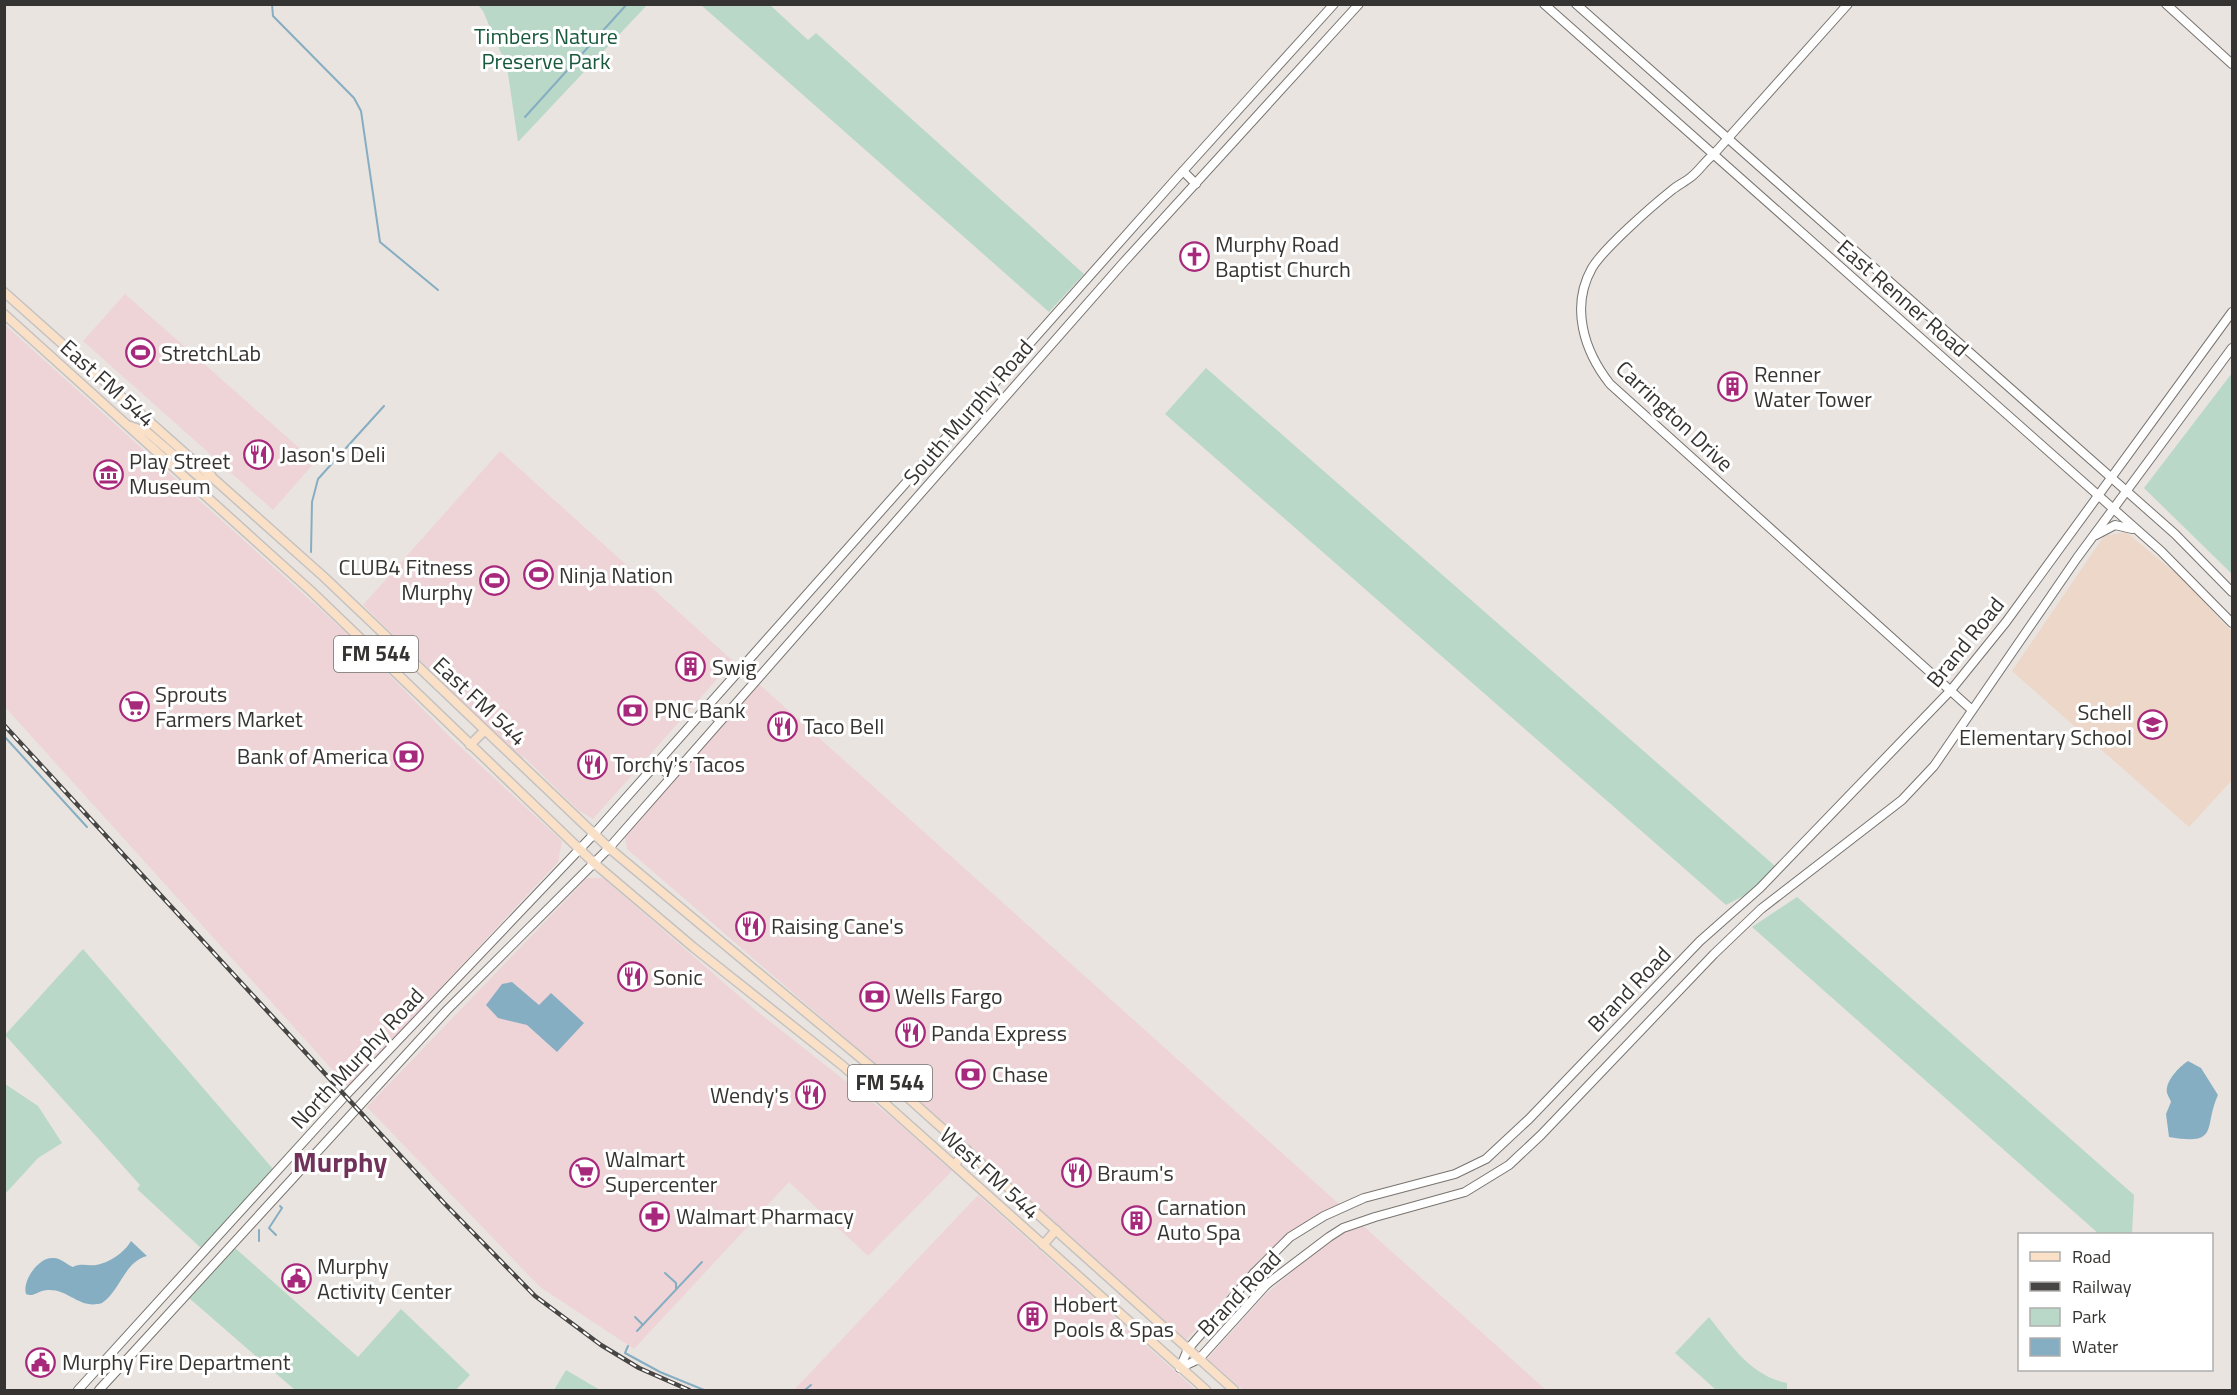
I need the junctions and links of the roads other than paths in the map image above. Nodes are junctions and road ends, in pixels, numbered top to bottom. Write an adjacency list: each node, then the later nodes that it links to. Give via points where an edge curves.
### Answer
1 (1335, 4): 10 (main road, South Murphy Road)
2 (1359, 4): 11 (main road, South Murphy Road)
3 (1544, 4): 9 (main road, East Renner Road)
4 (1576, 4): 8 (main road, East Renner Road)
5 (1848, 4): 8 (main road, Carrington Drive)
6 (2166, 4): 7 (main road)
7 (2232, 64)
8 (1729, 138): 9 (main road, Carrington Drive); 18 (main road, East Renner Road)
9 (1713, 154): 20 (main road, East Renner Road); 26 (main road, Carrington Drive, via 1692,177 1672,189 1627,231 1593,268 1581,302 1584,339 1593,361 1610,384)
10 (1183, 171): 11 (main road); 27 (main road, South Murphy Road)
11 (1196, 184): 29 (main road, South Murphy Road)
12 (4, 292): 17 (main road, East FM 544 / FM 544)
13 (4, 314): 16 (main road, East FM 544 / FM 544)
14 (2231, 316): 18 (main road, Brand Road)
15 (2232, 348): 19 (main road, Brand Road)
16 (127, 425): 17 (main road, via 147,432 204,481); 31 (main road, East FM 544 / FM 544, via 311,591)
17 (211, 475): 30 (main road, East FM 544 / FM 544)
18 (2112, 478): 19 (main road, East Renner Road); 20 (main road, Brand Road)
19 (2126, 491): 21 (main road, Brand Road); 24 (main road, East Renner Road)
20 (2098, 496): 21 (main road, East Renner Road); 26 (main road, Brand Road)
21 (2112, 509): 22 (main road, East Renner Road); 23 (main road, Brand Road)
22 (2140, 533): 23 (main road, via 2115,525); 25 (main road, East Renner Road)
23 (2092, 537): 28 (main road, Brand Road)
24 (2232, 592)
25 (2232, 623)
26 (1951, 690): 28 (main road, Carrington Drive); 47 (main road, Brand Road, via 1760,888 1700,941 1486,1159 1455,1173 1364,1198 1324,1216 1290,1238)
27 (706, 708): 29 (main road); 32 (main road, South Murphy Road)
28 (1972, 710): 50 (main road, Brand Road, via 1934,766 1902,800 1761,909 1509,1165 1465,1192 1343,1228)
29 (720, 721): 33 (main road, South Murphy Road)
30 (484, 731): 31 (main road); 34 (main road, East FM 544 / FM 544)
31 (470, 745): 36 (main road, East FM 544 / FM 544)
32 (657, 764): 33 (main road); 34 (main road, South Murphy Road)
33 (671, 777): 35 (main road, South Murphy Road)
34 (594, 834): 35 (main road, East FM 544 / FM 544); 36 (main road, North Murphy Road)
35 (609, 848): 37 (main road, North Murphy Road); 40 (main road, West FM 544 / FM 544)
36 (580, 849): 37 (main road, West FM 544 / FM 544); 38 (main road, North Murphy Road)
37 (594, 863): 39 (main road, North Murphy Road); 41 (main road, West FM 544 / FM 544)
38 (449, 986): 39 (main road); 46 (main road, North Murphy Road)
39 (460, 997): 49 (main road, North Murphy Road)
40 (811, 1018): 41 (main road); 42 (main road, West FM 544 / FM 544)
41 (800, 1031): 43 (main road, West FM 544 / FM 544)
42 (967, 1150): 43 (main road); 44 (main road, West FM 544 / FM 544)
43 (954, 1165): 45 (main road, West FM 544 / FM 544)
44 (1056, 1230): 45 (main road); 52 (main road, West FM 544 / FM 544)
45 (1043, 1245): 54 (main road, West FM 544 / FM 544)
46 (190, 1268): 48 (main road, North Murphy Road); 49 (main road)
47 (1254, 1273): 50 (main road); 52 (main road, Brand Road)
48 (184, 1275): 51 (main road); 55 (main road, North Murphy Road)
49 (201, 1278): 51 (main road, North Murphy Road)
50 (1267, 1284): 53 (main road, Brand Road)
51 (195, 1285): 57 (main road, North Murphy Road)
52 (1188, 1349): 53 (main road, West FM 544 / FM 544); 54 (main road, Brand Road)
53 (1199, 1359): 54 (main road, Brand Road); 59 (main road, West FM 544 / FM 544)
54 (1180, 1368): 58 (main road, West FM 544 / FM 544)
55 (87, 1381): 56 (main road, North Murphy Road); 57 (main road)
56 (78, 1390)
57 (98, 1390)
58 (1206, 1390)
59 (1234, 1390)

